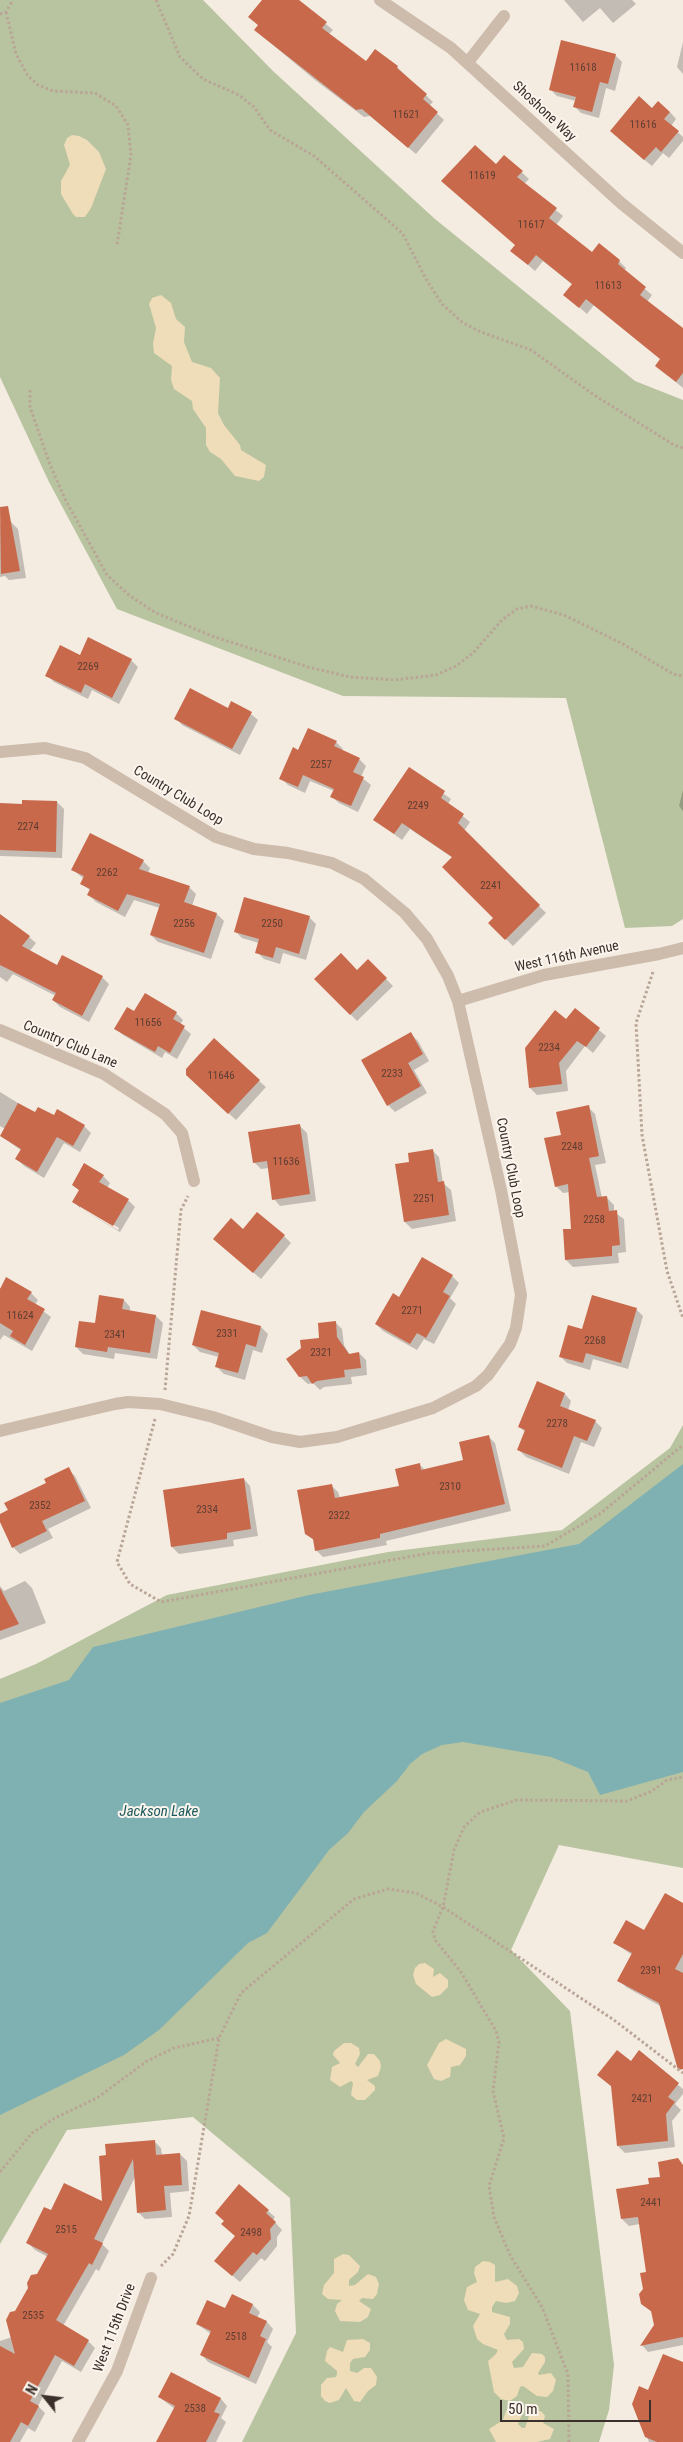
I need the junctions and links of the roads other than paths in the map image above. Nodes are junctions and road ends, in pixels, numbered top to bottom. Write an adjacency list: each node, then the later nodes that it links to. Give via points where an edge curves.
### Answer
1 (380, 0): 3 (street, Shoshone Way)
2 (504, 16): 3 (street)
3 (468, 62): 4 (street, Shoshone Way, via 621,203)
4 (683, 253)
5 (0, 752): 7 (street, Country Club Loop, via 45,748 85,758 216,837 254,849 315,858 348,870 379,890 416,925 448,976)
6 (683, 948): 7 (street, West 116th Avenue, via 544,974)
7 (458, 1001): 10 (street, Country Club Loop, via 520,1282 516,1328 500,1360 482,1380 464,1394 433,1408 337,1437 300,1442 272,1437 213,1417 160,1404 114,1404)
8 (0, 1030): 9 (street, Country Club Lane, via 104,1074 165,1114 182,1133)
9 (194, 1182)
10 (0, 1431)
11 (151, 2278): 12 (street, West 115th Drive, via 117,2371)
12 (78, 2442)

